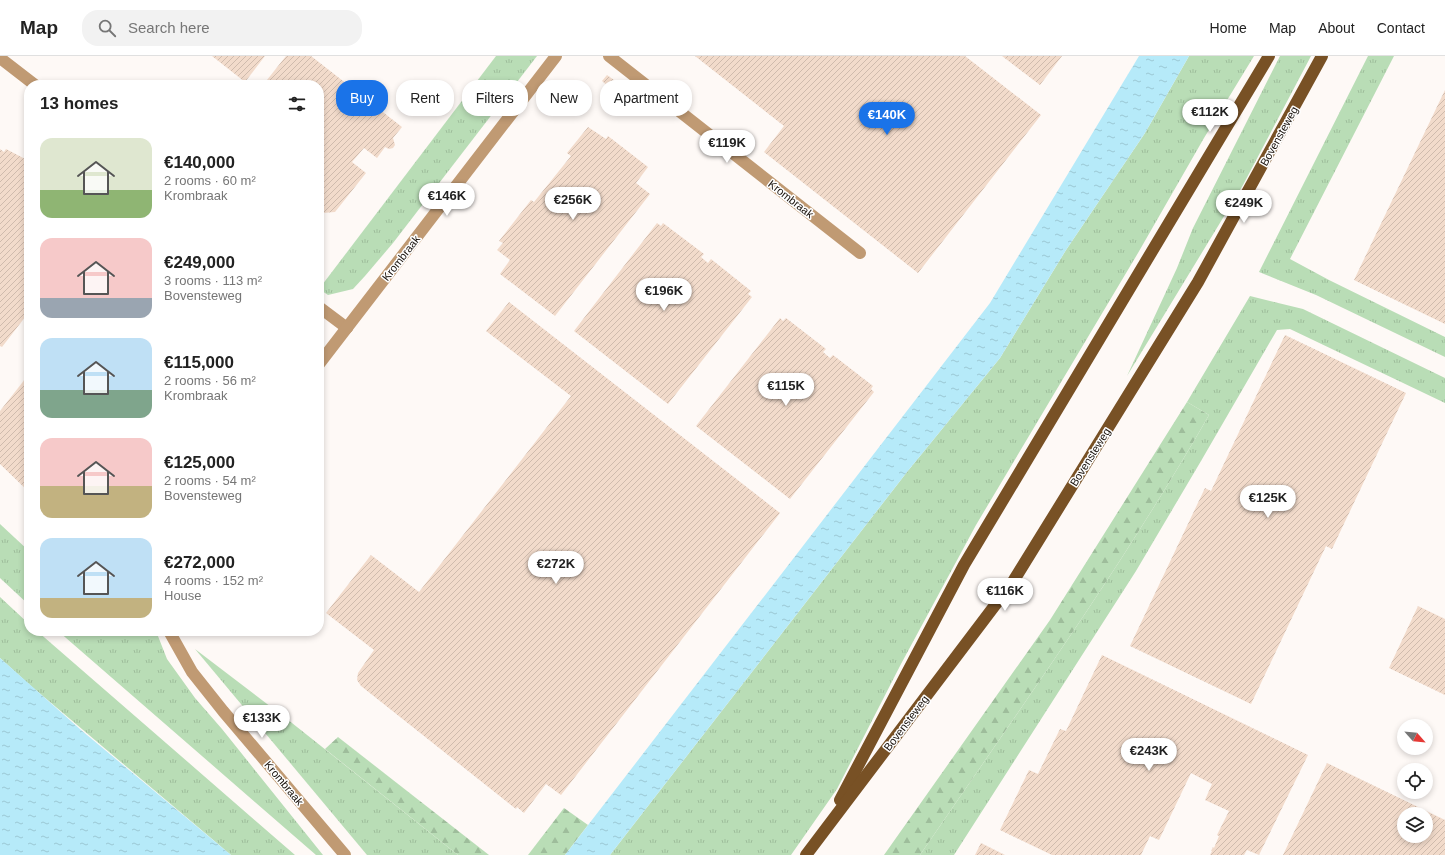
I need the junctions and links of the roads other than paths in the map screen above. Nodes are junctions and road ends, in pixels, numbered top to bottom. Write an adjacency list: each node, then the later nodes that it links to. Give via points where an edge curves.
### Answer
1 (556, 56): 9 (street, Krombraak)
2 (610, 56): 7 (street, Krombraak)
3 (1270, 56): 12 (main road, Bovensteweg, via 964,565)
4 (1322, 56): 12 (main road, Bovensteweg, via 1198,282 1014,580)
5 (0, 58): 6 (street)
6 (28, 80)
7 (860, 253)
8 (324, 311): 9 (street)
9 (347, 328): 10 (street, Krombraak)
10 (324, 358)
11 (172, 636): 13 (street, Krombraak, via 192,672)
12 (822, 833): 14 (main road, Bovensteweg)
13 (345, 855)
14 (806, 855)

